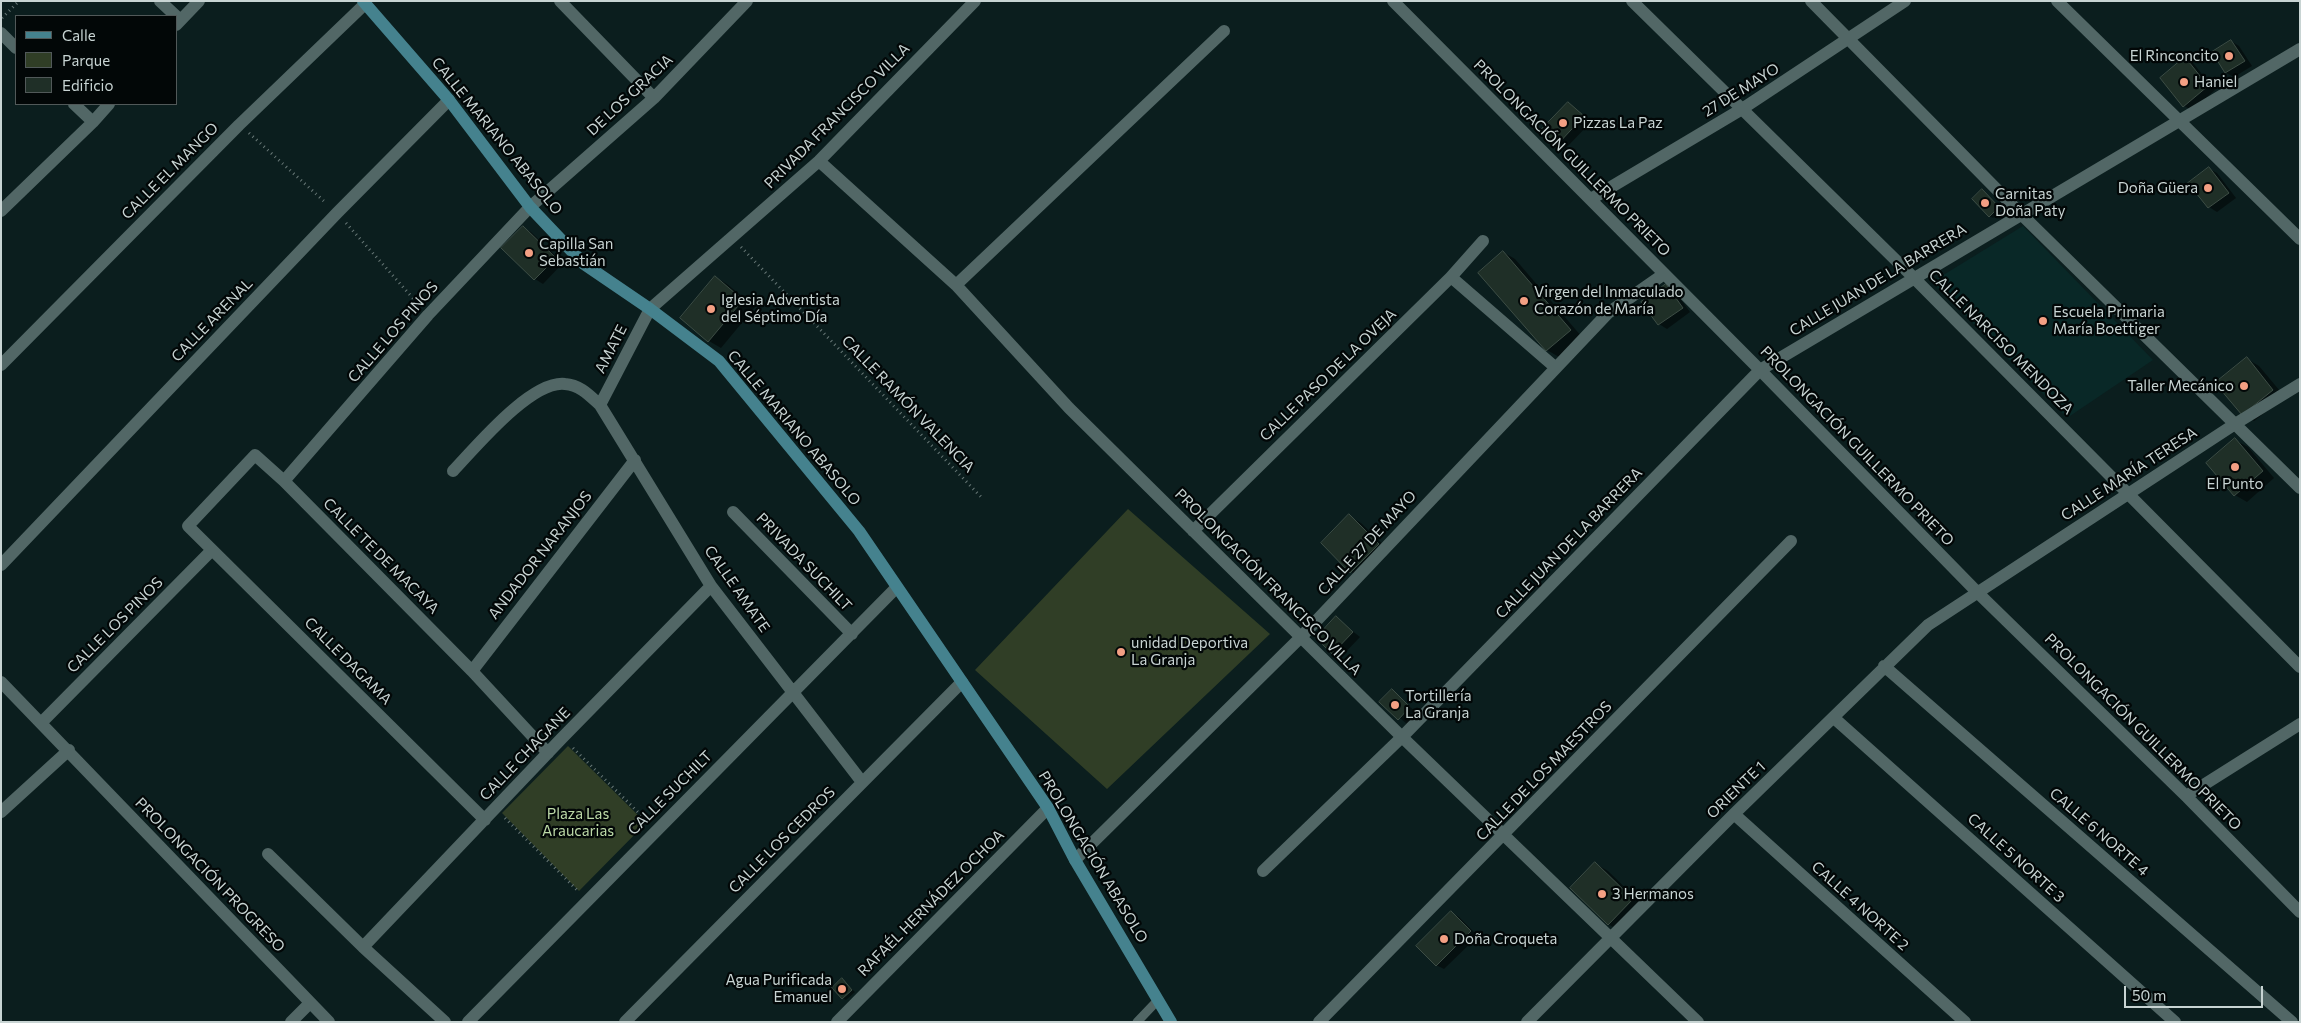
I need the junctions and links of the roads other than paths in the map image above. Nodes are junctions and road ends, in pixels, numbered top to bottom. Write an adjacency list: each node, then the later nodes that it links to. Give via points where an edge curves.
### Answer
1 (160, 1): 12 (street)
2 (199, 1): 13 (street)
3 (560, 1): 19 (street)
4 (747, 1): 19 (street, DE LOS GRACIA)
5 (975, 1): 26 (street, PRIVADA FRANCISCO VILLA)
6 (1393, 1): 27 (street, PROLONGACIÓN GUILLERMO PRIETO)
7 (1632, 1): 23 (street, CALLE NARCISO MENDOZA)
8 (1811, 1): 16 (street)
9 (1905, 1): 16 (street, 27 DE MAYO)
10 (2057, 1): 24 (street)
11 (364, 2): 20 (street, CALLE MARIANO ABASOLO); 38 (street, CALLE EL MANGO)
12 (173, 15)
13 (178, 19)
14 (1224, 31): 36 (street)
15 (1, 33): 17 (street)
16 (1850, 39): 23 (street, 27 DE MAYO); 30 (street)
17 (15, 47)
18 (2300, 49): 24 (street, CALLE JUAN DE LA BARRERA)
19 (654, 98): 28 (street, DE LOS GRACIA)
20 (449, 100): 28 (street, CALLE MARIANO ABASOLO); 54 (street, CALLE ARENAL)
21 (75, 105): 25 (street)
22 (108, 105): 25 (street)
23 (1742, 109): 27 (street, 27 DE MAYO); 35 (street, CALLE NARCISO MENDOZA)
24 (2180, 120): 30 (street, CALLE JUAN DE LA BARRERA); 31 (street)
25 (93, 122): 29 (street)
26 (819, 161): 36 (street, PROLONGACIÓN FRANCISCO VILLA); 37 (street, PRIVADA FRANCISCO VILLA)
27 (1591, 199): 33 (street, PROLONGACIÓN GUILLERMO PRIETO)
28 (530, 207): 37 (street, CALLE MARIANO ABASOLO, via 584,264); 46 (street, CALLE LOS PINOS, via 428,315)
29 (1, 211)
30 (2021, 214): 35 (street, CALLE JUAN DE LA BARRERA); 43 (street)
31 (2300, 239)
32 (1483, 241): 34 (street, CALLE PASO DE LA OVEJA)
33 (1664, 274): 39 (street, CALLE 27 DE MAYO, via 1608,313); 40 (street, PROLONGACIÓN GUILLERMO PRIETO)
34 (1451, 277): 39 (street); 51 (street, CALLE PASO DE LA OVEJA)
35 (1913, 277): 40 (street, CALLE JUAN DE LA BARRERA); 48 (street, CALLE NARCISO MENDOZA)
36 (956, 285): 51 (street, PROLONGACIÓN FRANCISCO VILLA, via 1069,408)
37 (650, 309): 42 (street, AMATE); 56 (street, CALLE MARIANO ABASOLO, via 719,361 859,531)
38 (2, 364)
39 (1556, 368): 59 (street, CALLE 27 DE MAYO)
40 (1760, 370): 57 (street, PROLONGACIÓN GUILLERMO PRIETO); 69 (street, CALLE JUAN DE LA BARRERA)
41 (2300, 384): 43 (street, CALLE MARÍA TERESA)
42 (600, 405): 44 (street, CALLE AMATE); 45 (street, CALLE AMATE, via 581,388 564,383 540,390 505,416)
43 (2235, 424): 47 (street); 48 (street, CALLE MARÍA TERESA)
44 (635, 460): 55 (street, CALLE AMATE); 62 (street, ANDADOR NARANJOS)
45 (453, 471)
46 (284, 482): 50 (street, CALLE TE DE MACAYA, via 255,455); 62 (street, CALLE TE DE MACAYA)
47 (2300, 488)
48 (2129, 495): 57 (street, CALLE MARÍA TERESA); 61 (street, CALLE NARCISO MENDOZA)
49 (733, 512): 58 (street, PRIVADA SUCHILT)
50 (188, 526): 53 (street, CALLE DAGAMA)
51 (1193, 531): 59 (street, PROLONGACIÓN FRANCISCO VILLA)
52 (1791, 541): 78 (street, CALLE DE LOS MAESTROS)
53 (212, 550): 67 (street, CALLE LOS PINOS); 77 (street, CALLE DAGAMA)
54 (1, 566)
55 (712, 586): 65 (street, CALLE AMATE); 71 (street, CALLE CHAGANE)
56 (896, 588): 58 (street, CALLE SUCHILT); 64 (street, CALLE MARIANO ABASOLO)
57 (1978, 592): 60 (street, ORIENTE 1, via 1928,625); 73 (street, PROLONGACIÓN GUILLERMO PRIETO)
58 (852, 634): 65 (street, CALLE SUCHILT)
59 (1301, 637): 69 (street, PROLONGACIÓN FRANCISCO VILLA); 80 (street, CALLE 27 DE MAYO)
60 (1884, 666): 66 (street, ORIENTE 1); 100 (street, CALLE 6 NORTE 4)
61 (2300, 667)
62 (472, 671): 71 (street, CALLE TE DE MACAYA)
63 (1, 682): 67 (street, PROLONGACIÓN PROGRESO)
64 (962, 682): 72 (street, CALLE LOS CEDROS); 74 (street, PROLONGACIÓN ABASOLO)
65 (792, 693): 72 (street, CALLE AMATE); 90 (street, CALLE SUCHILT)
66 (1834, 718): 76 (street, ORIENTE 1); 99 (street, CALLE 5 NORTE 3)
67 (42, 722): 70 (street, PROLONGACIÓN PROGRESO)
68 (2300, 724): 73 (street)
69 (1402, 737): 78 (street, PROLONGACIÓN FRANCISCO VILLA); 81 (street, CALLE JUAN DE LA BARRERA)
70 (69, 750): 75 (street); 86 (street, PROLONGACIÓN PROGRESO)
71 (548, 753): 77 (street, CALLE CHAGANE)
72 (862, 782): 91 (street, CALLE LOS CEDROS)
73 (2186, 796): 82 (street, PROLONGACIÓN GUILLERMO PRIETO)
74 (1048, 808): 80 (street, PROLONGACIÓN ABASOLO); 92 (street, RAFAÉL HERNÁDEZ OCHOA)
75 (1, 812)
76 (1734, 814): 83 (street, ORIENTE 1); 98 (street, CALLE 4 NORTE 2)
77 (485, 820): 84 (street, CALLE CHAGANE)
78 (1504, 835): 83 (street, PROLONGACIÓN FRANCISCO VILLA); 95 (street, CALLE DE LOS MAESTROS)
79 (268, 854): 84 (street)
80 (1075, 860): 85 (street, PROLONGACIÓN ABASOLO)
81 (1263, 871)
82 (2300, 912)
83 (1612, 938): 96 (street, ORIENTE 1); 97 (street, PROLONGACIÓN FRANCISCO VILLA)
84 (363, 947): 89 (street)
85 (1158, 1000): 93 (lane); 94 (street)
86 (310, 1003): 87 (street); 88 (street, PROLONGACIÓN PROGRESO)
87 (291, 1022)
88 (329, 1022)
89 (445, 1022)
90 (468, 1022)
91 (625, 1022)
92 (837, 1022)
93 (1137, 1022)
94 (1171, 1022)
95 (1319, 1022)
96 (1527, 1022)
97 (1698, 1022)
98 (1965, 1022)
99 (2175, 1022)
100 (2292, 1022)

